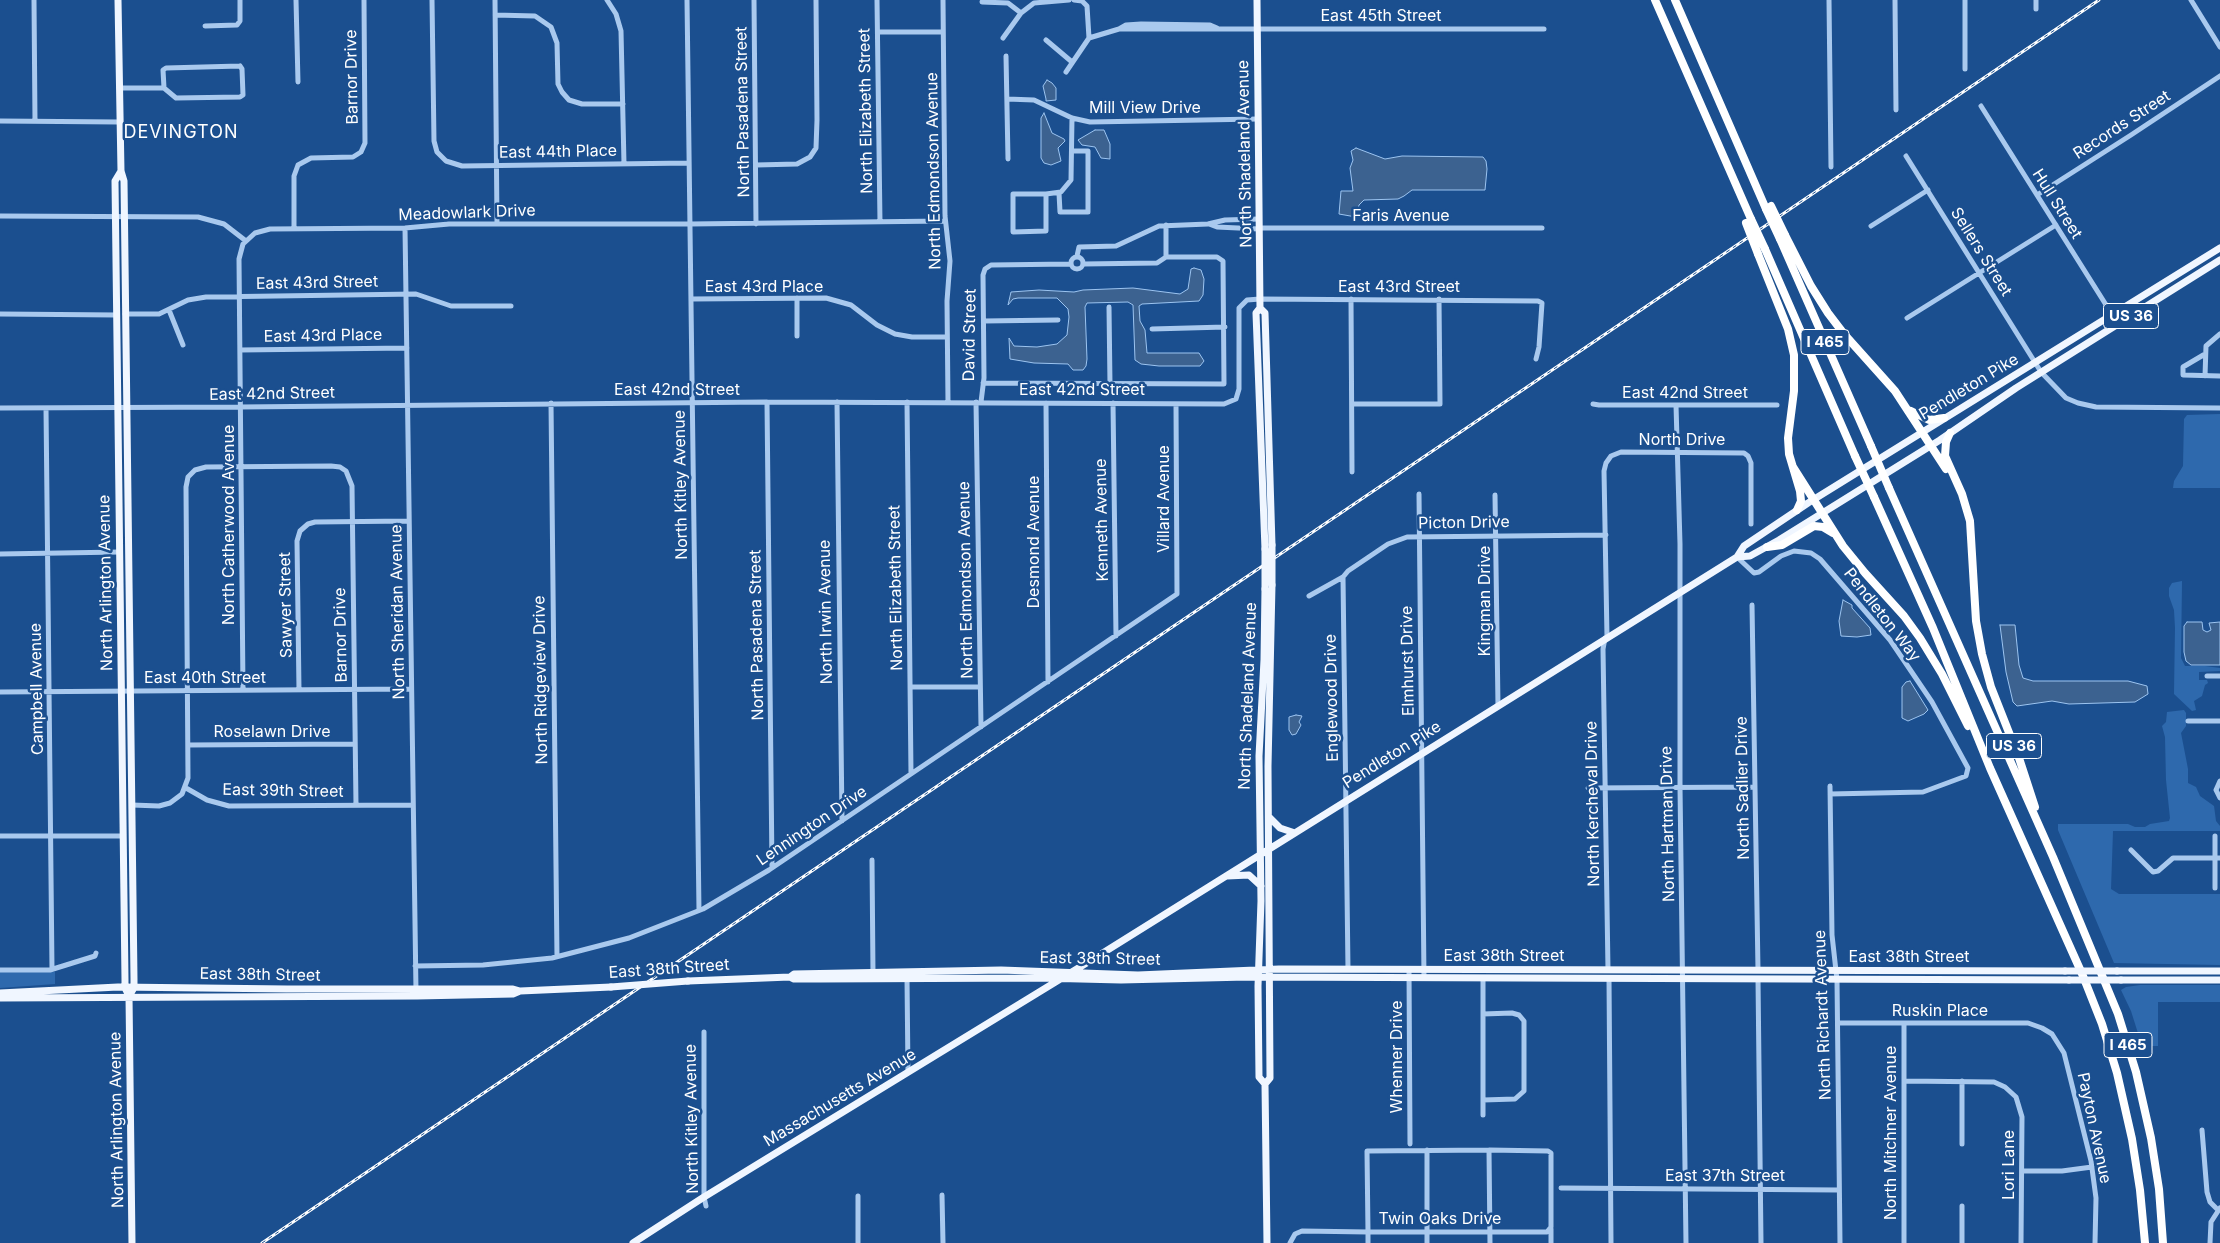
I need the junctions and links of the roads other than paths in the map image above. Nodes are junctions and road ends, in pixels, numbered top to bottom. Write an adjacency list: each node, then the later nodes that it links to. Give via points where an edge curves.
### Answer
1 (34, 0): 52 (street)
2 (118, 0): 43 (main road, North Arlington Avenue)
3 (240, 0): 28 (street, via 238,24)
4 (296, 0): 42 (street)
5 (364, 0): 83 (street, Barnor Drive, via 366,140 361,152 348,158 311,158 300,163 294,176)
6 (432, 0): 60 (street, East 44th Place, via 436,148 443,159 453,165)
7 (494, 0): 27 (street)
8 (607, 0): 46 (street, via 621,26)
9 (687, 0): 57 (street, North Kitley Avenue)
10 (754, 0): 59 (street, North Pasadena Street)
11 (816, 0): 59 (street, via 816,148 810,157 797,164)
12 (877, 0): 31 (street, North Elizabeth Street)
13 (942, 0): 32 (street, North Edmondson Avenue)
14 (1069, 0): 26 (street, via 1037,2)
15 (1074, 0): 34 (street, via 1087,6)
16 (1256, 0): 29 (main road, North Shadeland Avenue)
17 (1655, 0): 87 (highway, I 465, bridge)
18 (1675, 0): 84 (highway, I 465, bridge)
19 (1829, 0): 61 (street)
20 (1895, 0): 48 (street)
21 (1965, 0): 39 (street)
22 (2036, 0): 25 (street)
23 (2190, 0): 36 (street)
24 (982, 2): 26 (street, via 1005,2)
25 (2036, 9)
26 (1021, 13): 33 (street)
27 (495, 15): 46 (street, via 534,16 551,27 557,43 558,84 569,100 582,104); 60 (street)
28 (205, 26)
29 (1257, 28): 30 (street, East 45th Street); 34 (street, East 45th Street, via 1140,24 1126,25); 50 (main road, North Shadeland Avenue)
30 (1544, 29)
31 (878, 32): 32 (street); 72 (street, North Elizabeth Street)
32 (943, 32): 71 (street, North Edmondson Avenue)
33 (1003, 38)
34 (1089, 38): 38 (street)
35 (1046, 40): 38 (street)
36 (2220, 47)
37 (1006, 56): 45 (street)
38 (1072, 62): 40 (street)
39 (1965, 70)
40 (1066, 72)
41 (2220, 76): 66 (street, Records Street)
42 (298, 82)
43 (119, 88): 44 (street); 53 (main road, North Arlington Avenue)
44 (164, 88): 44 (street, via 166,68 242,68 243,95 240,97 176,98)
45 (1007, 98): 49 (street, Mill View Drive, via 1034,100); 56 (street)
46 (623, 104): 58 (street)
47 (1981, 106): 66 (street, Hull Street)
48 (1896, 110)
49 (1072, 118): 50 (street, Mill View Drive, via 1090,122); 54 (street)
50 (1258, 119): 70 (main road, North Shadeland Avenue)
51 (0, 121): 52 (street)
52 (35, 121): 53 (street)
53 (119, 122): 62 (main road, North Arlington Avenue)
54 (1072, 151): 64 (street, via 1071,180); 64 (street, via 1088,151 1088,212 1060,212)
55 (1906, 156): 63 (street, Sellers Street)
56 (1008, 159)
57 (690, 163): 58 (street, East 44th Place); 74 (street, North Kitley Avenue)
58 (624, 164): 60 (street, East 44th Place)
59 (756, 165): 75 (street, North Pasadena Street)
60 (496, 166): 73 (street)
61 (1831, 167)
62 (120, 170): 68 (main road, North Arlington Avenue, via 115,181); 69 (main road, North Arlington Avenue, via 124,181)
63 (1928, 190): 79 (street); 93 (street, Sellers Street)
64 (1060, 192): 65 (street)
65 (1046, 194): 65 (street, via 1046,231 1013,232 1013,194)
66 (2037, 194): 78 (street, Hull Street)
67 (0, 216): 68 (street)
68 (116, 216): 69 (street); 106 (main road, North Arlington Avenue)
69 (124, 216): 85 (street, via 209,219 228,226); 105 (main road, North Arlington Avenue)
70 (1259, 219): 76 (street, Faris Avenue); 81 (main road, North Shadeland Avenue)
71 (946, 221): 72 (street, Meadowlark Drive); 115 (street, North Edmondson Avenue, via 950,261)
72 (880, 222): 75 (street, Meadowlark Drive)
73 (497, 224): 74 (street, Meadowlark Drive); 80 (street, Meadowlark Drive)
74 (690, 224): 75 (street, Meadowlark Drive); 100 (street, North Kitley Avenue)
75 (756, 224)
76 (1208, 224): 77 (street, Faris Avenue); 81 (street, Faris Avenue)
77 (1166, 225): 88 (street, Faris Avenue, via 1116,246 1079,247); 89 (street)
78 (2056, 225): 93 (street); 107 (street, Hull Street)
79 (1871, 226)
80 (405, 228): 83 (street, Meadowlark Drive); 94 (street, North Sheridan Avenue)
81 (1259, 228): 82 (street, Faris Avenue); 97 (main road, North Shadeland Avenue)
82 (1542, 228)
83 (294, 229): 85 (street, Meadowlark Drive, via 263,230)
84 (1783, 237): 148 (highway, via 1828,313); 226 (highway, I 465, bridge, via 1889,488)
85 (246, 241): 95 (street, North Catherwood Avenue, via 239,257)
86 (2220, 248): 107 (main road, Pendleton Pike / US 36)
87 (1761, 251): 155 (highway, via 1792,345 1795,382 1788,438); 204 (highway, I 465, bridge, via 1933,628)
88 (1077, 256): 91 (street, Faris Avenue); 92 (street)
89 (1166, 258): 92 (street, via 1157,263); 111 (street, North Shadeland Avenue, via 1221,259 1224,265)
90 (2220, 260): 122 (main road, Pendleton Pike / US 36)
91 (1070, 264): 92 (street, via 1078,269); 110 (street, David Street, via 991,265 985,268)
92 (1083, 264)
93 (1979, 272): 108 (street); 121 (street, Sellers Street)
94 (406, 294): 95 (street, East 43rd Street); 101 (street, East 43rd Street, via 423,295 452,306); 117 (street, North Sheridan Avenue)
95 (239, 296): 103 (street, East 43rd Street, via 195,298); 118 (street, North Catherwood Avenue)
96 (797, 298): 100 (street, East 43rd Place); 114 (street); 115 (street, East 43rd Place, via 822,297 841,301 883,328 901,335)
97 (1260, 299): 98 (street, East 43rd Street); 137 (street, East 42nd Street, via 1247,300 1239,308 1240,389 1236,399 1224,404); 176 (main road, North Shadeland Avenue, bridge, via 1256,313 1256,342)
98 (1351, 299): 99 (street, East 43rd Street); 138 (street)
99 (1439, 299): 120 (street, East 43rd Street, via 1542,303); 138 (street, via 1440,404)
100 (691, 300): 134 (street, North Kitley Avenue)
101 (511, 306)
102 (1109, 307): 127 (street)
103 (169, 310): 105 (street, East 43rd Street, via 153,314); 116 (street)
104 (0, 314): 106 (street)
105 (126, 314): 146 (main road, North Arlington Avenue)
106 (117, 315): 146 (main road, North Arlington Avenue)
107 (2113, 316): 121 (main road, Pendleton Pike / US 36)
108 (1907, 318)
109 (1058, 320): 110 (street)
110 (984, 321): 125 (street, David Street)
111 (1224, 327): 112 (street); 126 (street, North Shadeland Avenue)
112 (1152, 329)
113 (2220, 334): 119 (street, via 2207,344)
114 (797, 336)
115 (947, 337): 131 (street, North Edmondson Avenue)
116 (183, 345)
117 (407, 348): 118 (street, East 43rd Place); 140 (street, North Sheridan Avenue)
118 (240, 350): 143 (street, North Catherwood Avenue)
119 (2205, 354): 123 (street); 123 (street, via 2183,367 2182,373 2185,376)
120 (1536, 359)
121 (2036, 362): 122 (street); 149 (main road, Pendleton Pike / US 36)
122 (2041, 372): 147 (street, via 2066,398 2094,407); 151 (main road, Pendleton Pike / US 36)
123 (2205, 376): 124 (street)
124 (2220, 376)
125 (983, 383): 127 (street, East 42nd Street); 132 (street, David Street)
126 (1224, 384): 127 (street, East 42nd Street)
127 (1110, 385)
128 (767, 402): 129 (street, East 42nd Street); 134 (street, East 42nd Street); 232 (street, North Pasadena Street)
129 (837, 402): 130 (street, East 42nd Street); 220 (street, North Irwin Avenue)
130 (907, 402): 131 (street, East 42nd Street); 186 (street, North Elizabeth Street)
131 (948, 402): 132 (street, East 42nd Street)
132 (979, 402): 135 (street, East 42nd Street); 187 (street, North Edmondson Avenue)
133 (550, 403): 134 (street, East 42nd Street); 140 (street, East 42nd Street); 238 (street, North Ridgeview Drive)
134 (693, 403): 236 (street, North Kitley Avenue)
135 (1046, 403): 136 (street, East 42nd Street); 185 (street, Desmond Avenue)
136 (1113, 403): 137 (street, East 42nd Street); 181 (street, Kenneth Avenue)
137 (1176, 404): 178 (street, Villard Avenue)
138 (1352, 404): 156 (street)
139 (1593, 404): 141 (street, East 42nd Street)
140 (408, 405): 143 (street, East 42nd Street); 164 (street, North Sheridan Avenue)
141 (1676, 405): 142 (street, East 42nd Street); 153 (street, North Hartman Drive)
142 (1777, 405)
143 (240, 407): 146 (street, East 42nd Street); 154 (street, North Catherwood Avenue)
144 (0, 408): 145 (street, East 42nd Street)
145 (46, 408): 146 (street, East 42nd Street); 172 (street, Campbell Avenue)
146 (123, 408): 171 (main road, North Arlington Avenue); 194 (main road, North Arlington Avenue)
147 (2220, 408)
148 (1908, 409): 149 (highway, via 1929,420); 150 (highway)
149 (1944, 418): 150 (main road, Pendleton Pike / US 36)
150 (1922, 432): 152 (highway); 160 (main road, Pendleton Pike / US 36)
151 (1950, 433): 152 (main road, Pendleton Pike); 157 (highway, US 36, via 1945,456)
152 (1930, 446): 157 (highway); 162 (main road, Pendleton Pike)
153 (1678, 452): 165 (street, North Drive, via 1741,452 1748,456 1752,465); 167 (street, North Drive, via 1615,454 1608,459 1604,469); 177 (street, North Hartman Drive)
154 (241, 467): 163 (street, Barnor Drive, via 341,468 352,483); 190 (street, via 199,468 188,477); 191 (street, North Catherwood Avenue)
155 (1793, 467): 160 (highway); 161 (highway, via 1801,501)
156 (1352, 472)
157 (1955, 480): 226 (highway, US 36, via 1971,528 1976,621 1984,663)
158 (1419, 494): 168 (street, Elmhurst Drive)
159 (1495, 496): 166 (street, Kingman Drive)
160 (1815, 499): 161 (main road, Pendleton Pike); 162 (highway, US 36)
161 (1797, 510): 174 (main road, Pendleton Pike, via 1744,546)
162 (1822, 513): 169 (highway, US 36); 170 (main road, Pendleton Pike)
163 (352, 521): 164 (street); 188 (street, Barnor Drive); 192 (street, Sawyer Street, via 315,522 300,531 297,541)
164 (409, 521): 189 (street, North Sheridan Avenue)
165 (1751, 524)
166 (1497, 535): 167 (street, Picton Drive); 168 (street, Picton Drive); 197 (street, Kingman Drive)
167 (1606, 535): 182 (street, North Kercheval Drive)
168 (1419, 536): 175 (street, Picton Drive, via 1392,542); 203 (street, Elmhurst Drive)
169 (1839, 540): 170 (highway, via 1828,530 1816,526 1782,545); 204 (highway, US 36, via 1920,638)
170 (1767, 547): 174 (main road, Pendleton Pike, via 1750,556)
171 (120, 552): 172 (street); 193 (main road, North Arlington Avenue)
172 (48, 553): 173 (street); 196 (street, Campbell Avenue)
173 (0, 554)
174 (1737, 557): 177 (main road, Pendleton Pike); 213 (street, Pendleton Way, via 1753,573 1781,556 1797,551 1811,553 1824,562 1890,640 1930,700 1967,766 1967,775 1924,792)
175 (1344, 577): 179 (street, Picton Drive); 215 (street, Englewood Drive)
176 (1268, 587): 219 (main road, North Shadeland Avenue); 229 (main road, North Shadeland Avenue, via 1259,751)
177 (1679, 593): 182 (main road, Pendleton Pike); 208 (street, North Hartman Drive)
178 (1178, 594): 181 (street, Lennington Drive)
179 (1309, 596)
180 (1752, 605): 209 (street, North Sadlier Drive)
181 (1116, 636): 185 (street, Lennington Drive)
182 (1606, 638): 197 (main road, Pendleton Pike); 212 (street, North Kercheval Drive, via 1603,649)
183 (2207, 676): 184 (street)
184 (2220, 676)
185 (1048, 682): 200 (street, Lennington Drive)
186 (910, 687): 187 (street); 205 (street, North Elizabeth Street)
187 (980, 687): 200 (street, North Edmondson Avenue)
188 (354, 689): 189 (street, East 40th Street); 192 (street, East 40th Street); 201 (street, Barnor Drive)
189 (411, 689): 218 (street, North Sheridan Avenue)
190 (188, 690): 191 (street, East 40th Street); 194 (street, East 40th Street); 202 (street)
191 (242, 690): 192 (street, East 40th Street)
192 (299, 690)
193 (121, 691): 194 (street, East 40th Street); 196 (street, East 40th Street); 224 (main road, North Arlington Avenue)
194 (130, 691): 216 (main road, North Arlington Avenue)
195 (0, 692): 196 (street, East 40th Street)
196 (49, 692): 222 (street, Campbell Avenue)
197 (1498, 706): 203 (main road, Pendleton Pike)
198 (2188, 721): 199 (street)
199 (2220, 721)
200 (981, 727): 205 (street, Lennington Drive)
201 (355, 744): 202 (street, Roselawn Drive); 217 (street, Barnor Drive)
202 (188, 745): 210 (street)
203 (1421, 753): 215 (main road, Pendleton Pike); 244 (street, Elmhurst Drive)
204 (1990, 768): 323 (highway, I 465, via 2083,976 2107,1040 2132,1140)
205 (911, 774): 220 (street, Lennington Drive)
206 (2220, 781): 214 (street, via 2216,790)
207 (1830, 786): 213 (street, North Richardt Avenue)
208 (1680, 787): 209 (street); 212 (street); 247 (street, North Hartman Drive)
209 (1755, 787): 248 (street, North Sadlier Drive)
210 (186, 788): 216 (street, via 168,804); 217 (street, East 39th Street, via 207,800 228,806)
211 (1588, 788): 212 (street)
212 (1606, 788): 246 (street, North Kercheval Drive)
213 (1830, 794): 249 (street, North Richardt Avenue, via 1832,935)
214 (2220, 798)
215 (1346, 800): 221 (main road, Pendleton Pike); 242 (street, Englewood Drive)
216 (132, 805): 267 (main road, North Arlington Avenue)
217 (356, 805): 218 (street, East 39th Street)
218 (413, 805): 239 (street, North Sheridan Avenue)
219 (1268, 817): 221 (main road, via 1280,828); 227 (main road, North Shadeland Avenue)
220 (842, 821): 232 (street, Lennington Drive)
221 (1295, 833): 227 (main road, Pendleton Pike)
222 (51, 835): 223 (street); 224 (street); 240 (street, Campbell Avenue)
223 (0, 836)
224 (124, 836): 266 (main road, North Arlington Avenue)
225 (2215, 836): 230 (street)
226 (2048, 846): 324 (highway, I 465, via 2104,976 2131,1055 2154,1155)
227 (1268, 849): 229 (main road, Pendleton Pike); 241 (main road, North Shadeland Avenue)
228 (2131, 850): 230 (street, via 2155,872 2173,858)
229 (1260, 854): 233 (main road, Pendleton Pike); 234 (main road, North Shadeland Avenue)
230 (2218, 858): 235 (street)
231 (872, 860): 252 (street)
232 (772, 868): 236 (street, Lennington Drive)
233 (1224, 877): 234 (main road, via 1246,874); 251 (main road, Pendleton Pike)
234 (1261, 886): 253 (main road, North Shadeland Avenue)
235 (2215, 888)
236 (699, 910): 238 (street, Lennington Drive, via 629,938)
237 (96, 953): 240 (street)
238 (556, 957): 239 (street, Lennington Drive, via 498,964)
239 (415, 966): 269 (street, North Sheridan Avenue)
240 (52, 969): 245 (street)
241 (1269, 969): 242 (main road, East 38th Street); 253 (main road, East 38th Street); 257 (main road, North Shadeland Avenue)
242 (1348, 969): 243 (main road, East 38th Street)
243 (1409, 969): 244 (main road, East 38th Street); 258 (street, Whenner Drive)
244 (1424, 969): 246 (main road, East 38th Street); 259 (street, Elmhurst Drive)
245 (0, 970)
246 (1608, 970): 247 (main road, East 38th Street)
247 (1683, 970): 248 (main road, East 38th Street); 262 (street, North Hartman Drive)
248 (1758, 970): 249 (main road, East 38th Street)
249 (1837, 970): 250 (main road, East 38th Street, bridge); 264 (street, North Richardt Avenue)
250 (2220, 971)
251 (1070, 973): 252 (main road, East 38th Street, via 1001,970); 253 (main road, East 38th Street); 256 (main road, Pendleton Pike)
252 (873, 974): 254 (main road, East 38th Street, via 794,974)
253 (1259, 974): 256 (main road, East 38th Street, via 1127,980); 257 (main road, East 38th Street); 280 (main road, North Shadeland Avenue, via 1259,1077)
254 (790, 977): 255 (main road, East 38th Street); 269 (main road, East 38th Street, bridge, via 513,994)
255 (907, 978): 256 (main road, East 38th Street); 277 (street)
256 (1062, 978): 277 (main road, Massachusetts Avenue)
257 (1269, 978): 258 (main road, East 38th Street); 280 (main road, North Shadeland Avenue, via 1270,1078)
258 (1409, 978): 259 (main road, East 38th Street); 284 (street, Whenner Drive)
259 (1424, 978): 260 (main road, East 38th Street)
260 (1483, 978): 261 (main road, East 38th Street); 272 (street)
261 (1608, 978): 262 (main road, East 38th Street); 291 (street)
262 (1683, 978): 263 (main road, East 38th Street); 292 (street, North Hartman Drive)
263 (1758, 979): 264 (main road, East 38th Street); 293 (street)
264 (1837, 980): 265 (main road, East 38th Street, bridge); 273 (street, North Richardt Avenue)
265 (2220, 980)
266 (125, 988): 267 (main road, East 38th Street); 268 (main road, East 38th Street); 270 (main road, North Arlington Avenue)
267 (134, 988): 269 (main road, East 38th Street); 270 (main road)
268 (0, 993)
269 (416, 993): 270 (main road, East 38th Street)
270 (129, 996): 271 (main road, East 38th Street); 306 (main road, North Arlington Avenue)
271 (0, 998)
272 (1483, 1014): 281 (street); 281 (street, via 1512,1013 1524,1021 1524,1091 1515,1100)
273 (1838, 1023): 274 (street, Ruskin Place); 294 (street, North Richardt Avenue)
274 (1904, 1023): 275 (street, Ruskin Place, via 2028,1024); 278 (street, North Mitchner Avenue)
275 (2042, 1028): 288 (street, Payton Avenue, via 2056,1039 2064,1053)
276 (704, 1032): 297 (street, North Kitley Avenue)
277 (908, 1073): 297 (main road, Massachusetts Avenue)
278 (1904, 1081): 279 (street); 319 (street, North Mitchner Avenue)
279 (1962, 1081): 285 (street); 289 (street, Lori Lane, via 1994,1082 2009,1090 2018,1101)
280 (1265, 1084): 310 (main road, North Shadeland Avenue)
281 (1483, 1100): 282 (street)
282 (1483, 1115)
283 (2202, 1130): 300 (street, via 2206,1192 2210,1202)
284 (1410, 1144)
285 (1962, 1144)
286 (1427, 1150): 287 (street); 302 (street, via 1367,1151); 303 (street)
287 (1489, 1150): 301 (street, via 1551,1153); 304 (street)
288 (2092, 1167): 289 (street); 322 (street, Payton Avenue)
289 (2022, 1171): 321 (street, Lori Lane)
290 (1561, 1188): 291 (street)
291 (1610, 1188): 292 (street, East 37th Street); 315 (street)
292 (1686, 1189): 293 (street, East 37th Street); 316 (street, North Hartman Drive)
293 (1760, 1189): 294 (street, East 37th Street); 317 (street)
294 (1839, 1190): 318 (street, North Richardt Avenue)
295 (942, 1195): 309 (street)
296 (858, 1196): 308 (street)
297 (704, 1197): 298 (street, North Kitley Avenue); 307 (main road, Massachusetts Avenue)
298 (706, 1206)
299 (1962, 1206): 320 (street)
300 (2219, 1209): 325 (street, via 2210,1224)
301 (1551, 1229): 304 (street, Twin Oaks Drive, via 1547,1232); 314 (street)
302 (1368, 1232): 303 (street, Twin Oaks Drive); 305 (street, Twin Oaks Drive, via 1299,1231); 311 (street)
303 (1427, 1232): 304 (street, Twin Oaks Drive); 312 (street)
304 (1490, 1232): 313 (street)
305 (1293, 1241)
306 (132, 1243)
307 (632, 1243)
308 (858, 1243)
309 (943, 1243)
310 (1267, 1243)
311 (1368, 1243)
312 (1427, 1243)
313 (1490, 1243)
314 (1551, 1243)
315 (1611, 1243)
316 (1686, 1243)
317 (1761, 1243)
318 (1840, 1243)
319 (1904, 1243)
320 (1962, 1243)
321 (2021, 1243)
322 (2095, 1243)
323 (2145, 1243)
324 (2163, 1243)
325 (2210, 1243)

